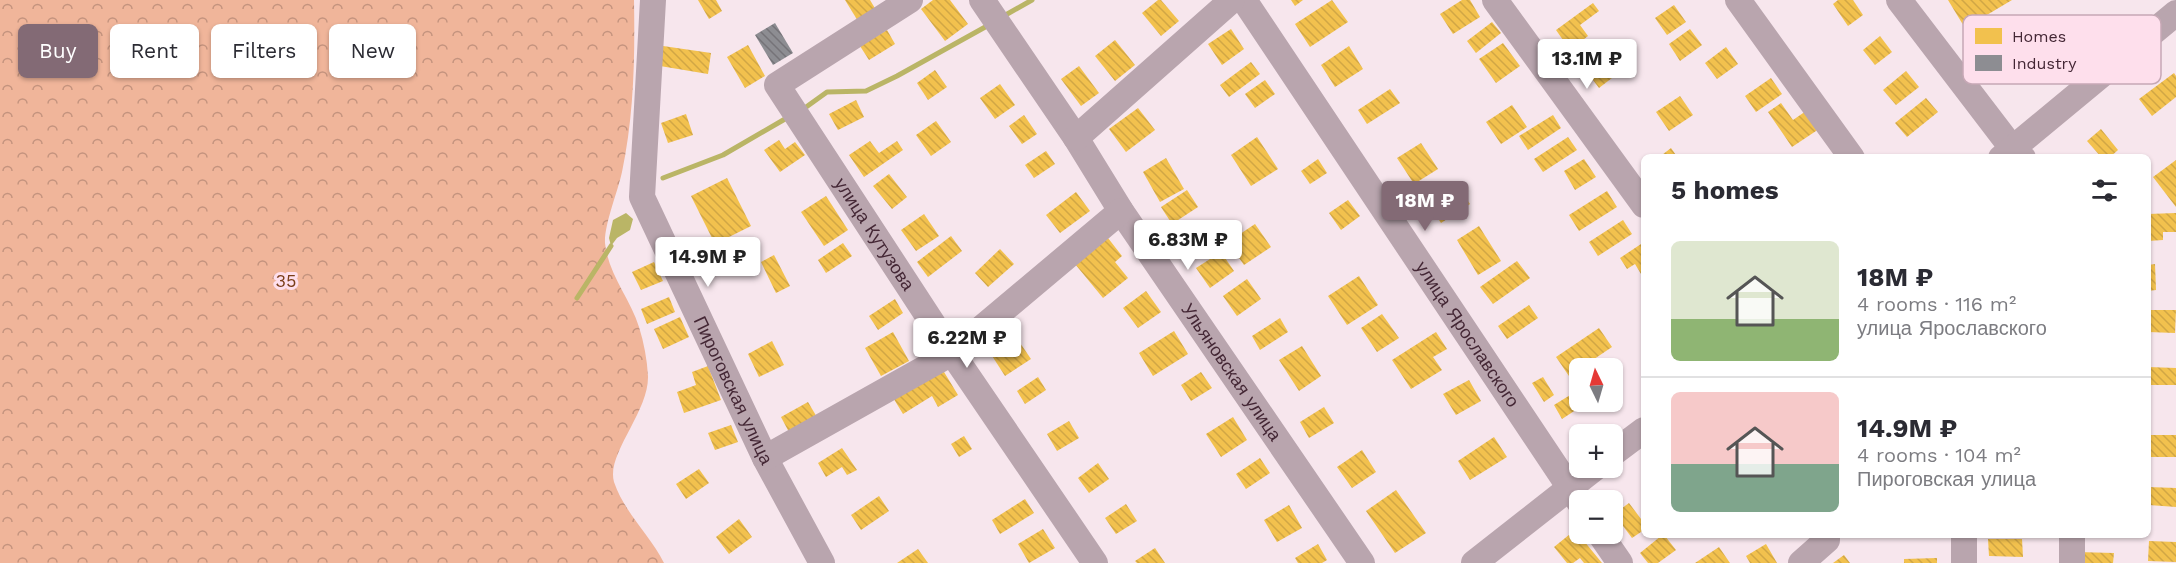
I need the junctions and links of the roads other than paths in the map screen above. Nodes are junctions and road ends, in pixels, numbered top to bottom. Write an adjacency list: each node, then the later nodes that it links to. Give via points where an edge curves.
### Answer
1 (653, 0): 18 (street, Пироговская улица, via 642,197)
2 (910, 0): 15 (street, улица Кутузова, via 777,85)
3 (982, 0): 10 (street, Ульяновская улица)
4 (1232, 0): 10 (street)
5 (1244, 0): 19 (street, улица Ярославского)
6 (1495, 0): 13 (street)
7 (1738, 0): 11 (street)
8 (1899, 0): 12 (street)
9 (2088, 84): 12 (street)
10 (1076, 138): 14 (street, Ульяновская улица)
11 (1849, 154)
12 (2012, 154)
13 (1641, 201)
14 (1121, 211): 15 (street); 27 (street, Ульяновская улица)
15 (952, 353): 18 (street); 26 (street, улица Кутузова)
16 (1641, 432): 17 (street)
17 (1623, 446)
18 (765, 458): 25 (street, Пироговская улица)
19 (1570, 490)
20 (1569, 499): 28 (street)
21 (1827, 538): 30 (street)
22 (1964, 538): 31 (street)
23 (2072, 538): 32 (street)
24 (1607, 544): 29 (street)
25 (822, 563)
26 (1095, 563)
27 (1362, 563)
28 (1474, 563)
29 (1620, 563)
30 (1801, 563)
31 (1964, 563)
32 (2072, 563)

